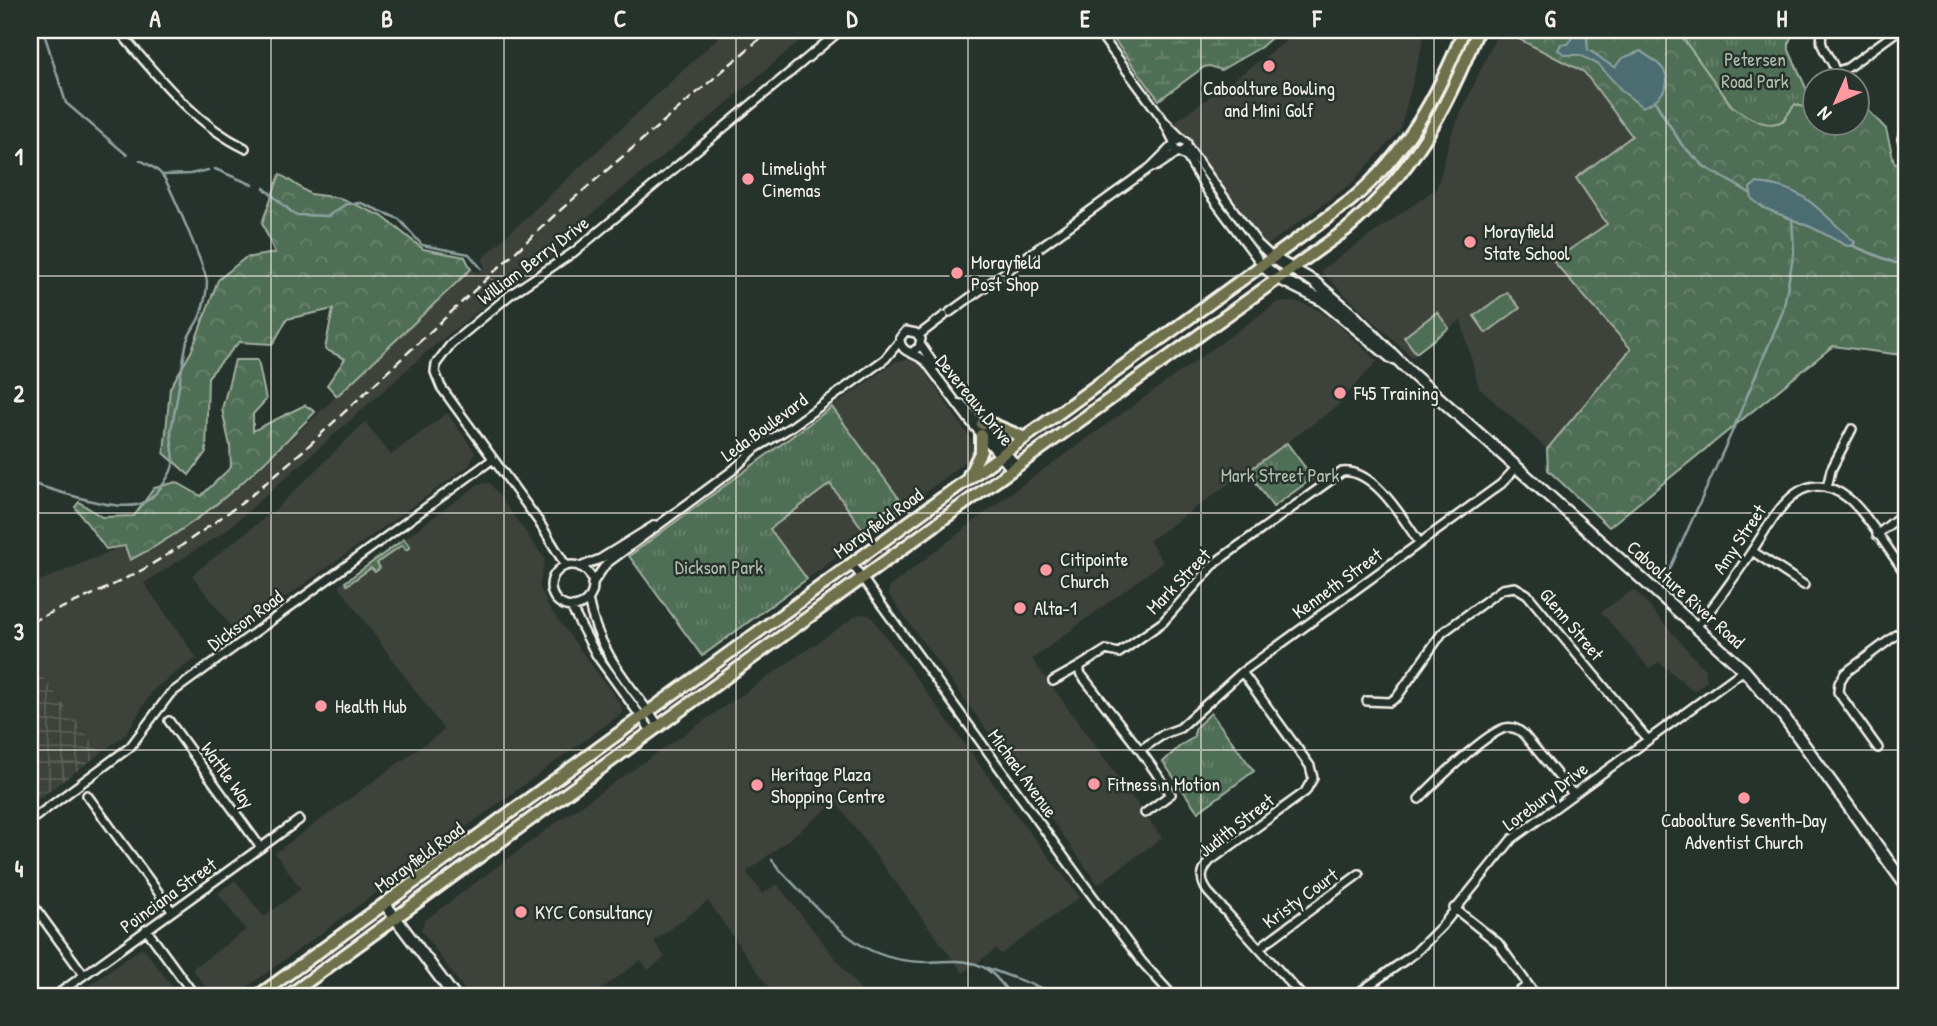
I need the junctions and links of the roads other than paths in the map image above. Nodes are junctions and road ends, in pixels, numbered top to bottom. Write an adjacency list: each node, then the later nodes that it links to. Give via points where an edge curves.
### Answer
1 (118, 30): 14 (street, via 193,113 223,138)
2 (841, 30): 31 (street, William Berry Drive, via 587,242 511,294 443,352 435,368 438,382)
3 (1097, 30): 10 (street)
4 (1464, 30): 17 (main road, Morayfield Road, via 1428,107 1391,162 1350,201)
5 (1478, 30): 19 (main road, Morayfield Road, via 1447,103 1410,163 1367,211)
6 (1823, 30): 8 (street, via 1822,49)
7 (1899, 30): 9 (street)
8 (1832, 66)
9 (1850, 66)
10 (1162, 118): 12 (street); 13 (street)
11 (1907, 123): 15 (street, via 1902,139)
12 (1174, 143): 13 (street); 16 (street)
13 (1182, 147): 16 (street); 17 (street); 18 (street, via 1208,192)
14 (245, 148)
15 (1907, 152)
16 (1151, 167): 21 (street)
17 (1273, 258): 18 (main road, Morayfield Road); 19 (main road, Caboolture River Road)
18 (1262, 265): 20 (main road, Caboolture River Road); 29 (main road, Morayfield Road)
19 (1291, 269): 20 (main road, Morayfield Road); 26 (main road, Caboolture River Road, via 1322,288)
20 (1278, 278): 26 (main road, Caboolture River Road, via 1322,300); 33 (main road, Morayfield Road)
21 (919, 335): 22 (street, via 906,331); 23 (street)
22 (899, 342): 24 (street); 25 (street, Leda Boulevard)
23 (920, 344): 24 (street); 28 (street, Devereaux Drive)
24 (909, 351): 25 (street, Leda Boulevard); 28 (street, Devereaux Drive, via 926,362)
25 (885, 359): 37 (street, Leda Boulevard, via 756,448)
26 (1401, 363): 32 (main road, Caboolture River Road)
27 (1852, 429): 35 (street)
28 (981, 430): 29 (main road, via 992,424); 30 (street, Devereaux Drive); 34 (main road, via 981,451)
29 (1026, 439): 30 (main road, Morayfield Road)
30 (1004, 454): 33 (street, Devereaux Drive); 34 (main road, Morayfield Road)
31 (493, 459): 42 (street, William Berry Drive); 68 (street, Dickson Road, via 170,694 130,747)
32 (1517, 467): 39 (street, Kenneth Street, via 1501,484); 50 (main road, Caboolture River Road)
33 (1015, 468): 45 (main road, Morayfield Road)
34 (966, 481): 41 (main road, Morayfield Road)
35 (1827, 488): 38 (street, via 1850,500); 40 (street, Amy Street, via 1797,492 1786,499)
36 (1907, 510): 38 (street)
37 (662, 522): 43 (street, Leda Boulevard); 46 (street, Leda Boulevard, via 607,564)
38 (1877, 535): 44 (street)
39 (1419, 542): 52 (street, Mark Street, via 1378,488 1361,475 1342,472 1216,562 1163,622 1119,653 1106,650); 54 (street, Kenneth Street)
40 (1752, 551): 47 (street); 50 (street, Amy Street)
41 (852, 564): 45 (street, Michael Avenue); 57 (main road, Morayfield Road)
42 (566, 566): 43 (street); 49 (street, via 552,578 551,591 559,602)
43 (580, 567): 46 (street)
44 (1907, 576)
45 (862, 578): 59 (main road, Morayfield Road); 86 (street, Michael Avenue, via 1080,879)
46 (592, 584): 48 (street)
47 (1804, 585)
48 (588, 599): 49 (street); 57 (street, via 602,646)
49 (571, 607): 57 (street, via 593,649)
50 (1696, 627): 53 (main road, Caboolture River Road)
51 (1907, 627): 61 (street, via 1845,673 1839,683 1838,692)
52 (1080, 666): 55 (street); 62 (street, via 1080,673)
53 (1744, 670): 60 (street, Lorebury Drive); 71 (main road, Caboolture River Road, via 1784,717)
54 (1242, 672): 62 (street, Kenneth Street, via 1180,728); 78 (street, Judith Street, via 1310,766 1312,778 1305,792 1210,861 1202,872 1204,886)
55 (1053, 681)
56 (1367, 701): 60 (street, Glenn Street, via 1390,702 1397,697 1443,634 1502,589 1515,587 1527,594)
57 (645, 714): 59 (street); 73 (main road, Morayfield Road)
58 (169, 721): 69 (street, Wattle Way)
59 (656, 729): 76 (main road, Morayfield Road)
60 (1648, 740): 63 (street, Lorebury Drive)
61 (1878, 748)
62 (1140, 750): 66 (street, via 1171,794)
63 (1573, 794): 65 (street, via 1525,736 1512,728 1497,732); 74 (street, Lorebury Drive, via 1512,839)
64 (88, 795): 75 (street)
65 (1419, 799)
66 (1145, 813)
67 (299, 820): 69 (street, Poinciana Street)
68 (30, 821)
69 (261, 848): 75 (street, Poinciana Street)
70 (1359, 874): 78 (street, Kristy Court)
71 (1907, 887)
72 (30, 901): 79 (street)
73 (385, 904): 76 (main road); 83 (main road, Morayfield Road)
74 (1454, 908): 80 (street, via 1498,943); 88 (street, Lorebury Drive, via 1415,953)
75 (173, 911): 77 (street, Poinciana Street)
76 (395, 918): 84 (main road, Morayfield Road); 85 (main road)
77 (146, 929): 79 (street, Poinciana Street); 82 (street)
78 (1259, 948): 87 (street, Judith Street)
79 (84, 975): 81 (street, Poinciana Street)
80 (1528, 985): 89 (street); 90 (street)
81 (55, 996)
82 (195, 996)
83 (258, 996)
84 (288, 996)
85 (454, 996)
86 (1173, 996)
87 (1302, 996)
88 (1354, 996)
89 (1513, 996)
90 (1536, 996)

